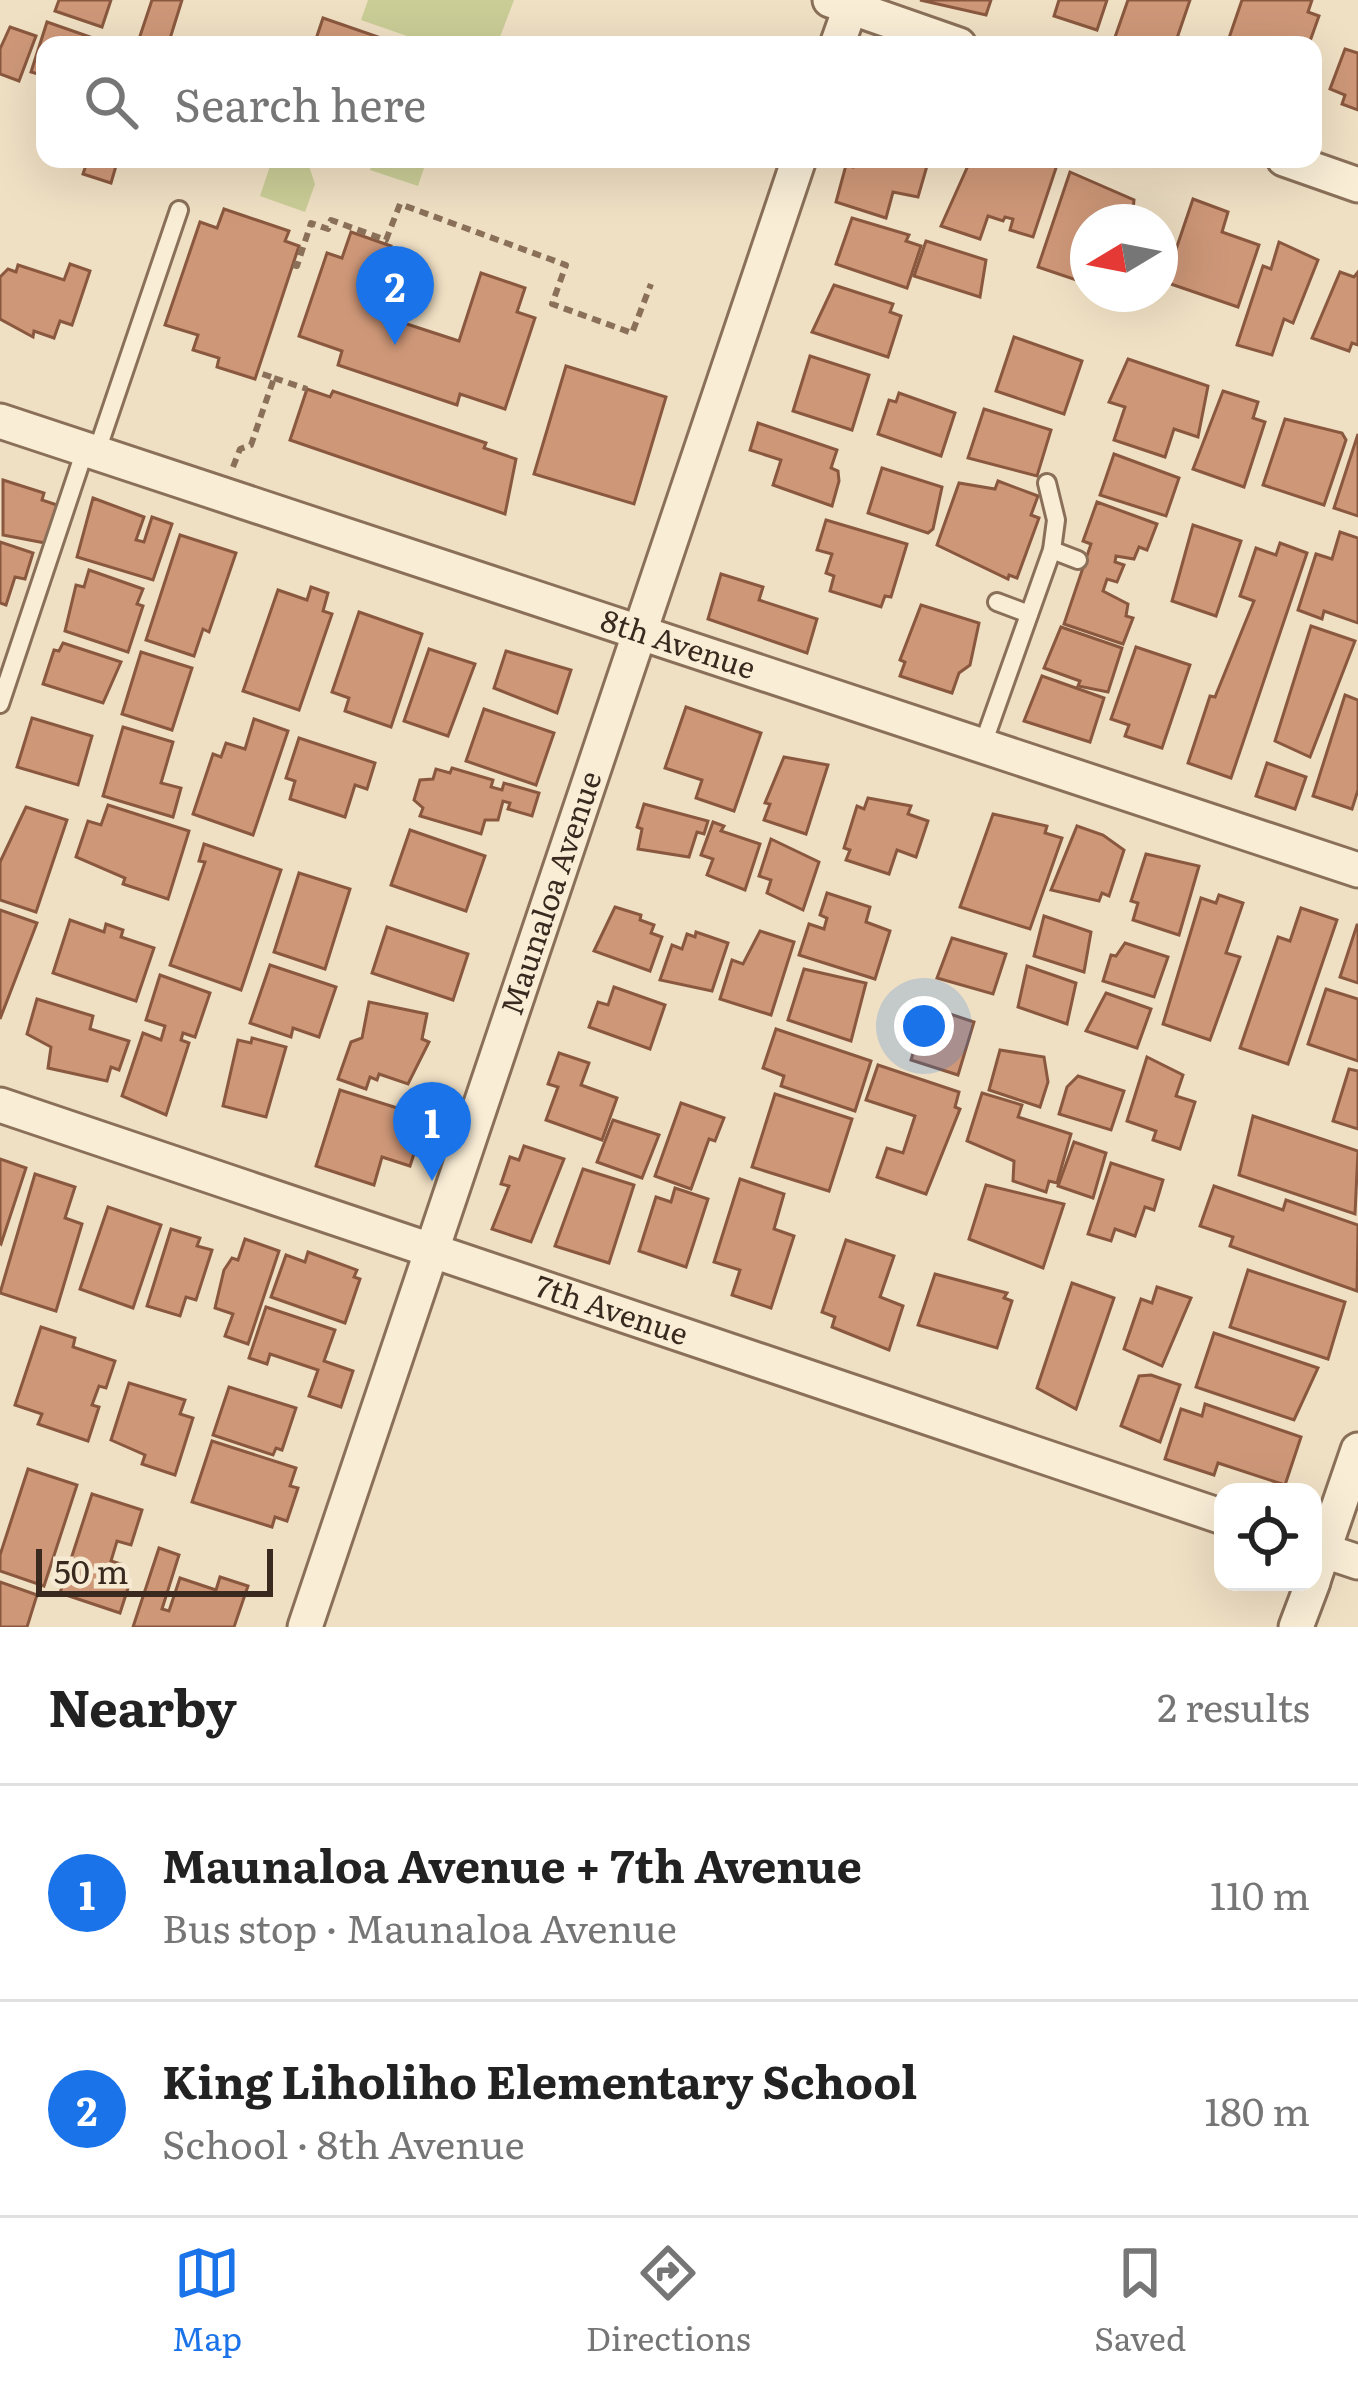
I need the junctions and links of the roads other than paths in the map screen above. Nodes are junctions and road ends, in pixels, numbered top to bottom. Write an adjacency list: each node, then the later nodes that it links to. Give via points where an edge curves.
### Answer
1 (844, 2): 2 (street); 3 (street)
2 (838, 36)
3 (935, 36)
4 (796, 168): 15 (street, Maunaloa Avenue)
5 (1310, 168): 6 (street)
6 (1358, 185)
7 (179, 210): 9 (lane)
8 (0, 422): 9 (street, 8th Avenue)
9 (90, 452): 15 (street, 8th Avenue); 16 (lane)
10 (1047, 483): 11 (lane, via 1056,520)
11 (1052, 550): 12 (lane); 14 (lane)
12 (1078, 560)
13 (997, 602): 14 (lane)
14 (1029, 614): 17 (lane)
15 (638, 635): 17 (street, 8th Avenue); 20 (street, Maunaloa Avenue)
16 (0, 704)
17 (982, 747): 18 (street, 8th Avenue)
18 (1358, 870)
19 (0, 1105): 20 (street, 7th Avenue)
20 (433, 1253): 22 (street, 7th Avenue); 27 (street, Maunaloa Avenue)
21 (1358, 1450): 23 (street)
22 (1214, 1514)
23 (1322, 1549)
24 (1358, 1562): 25 (street)
25 (1322, 1565)
26 (1308, 1591): 28 (street)
27 (305, 1627)
28 (1296, 1627)

